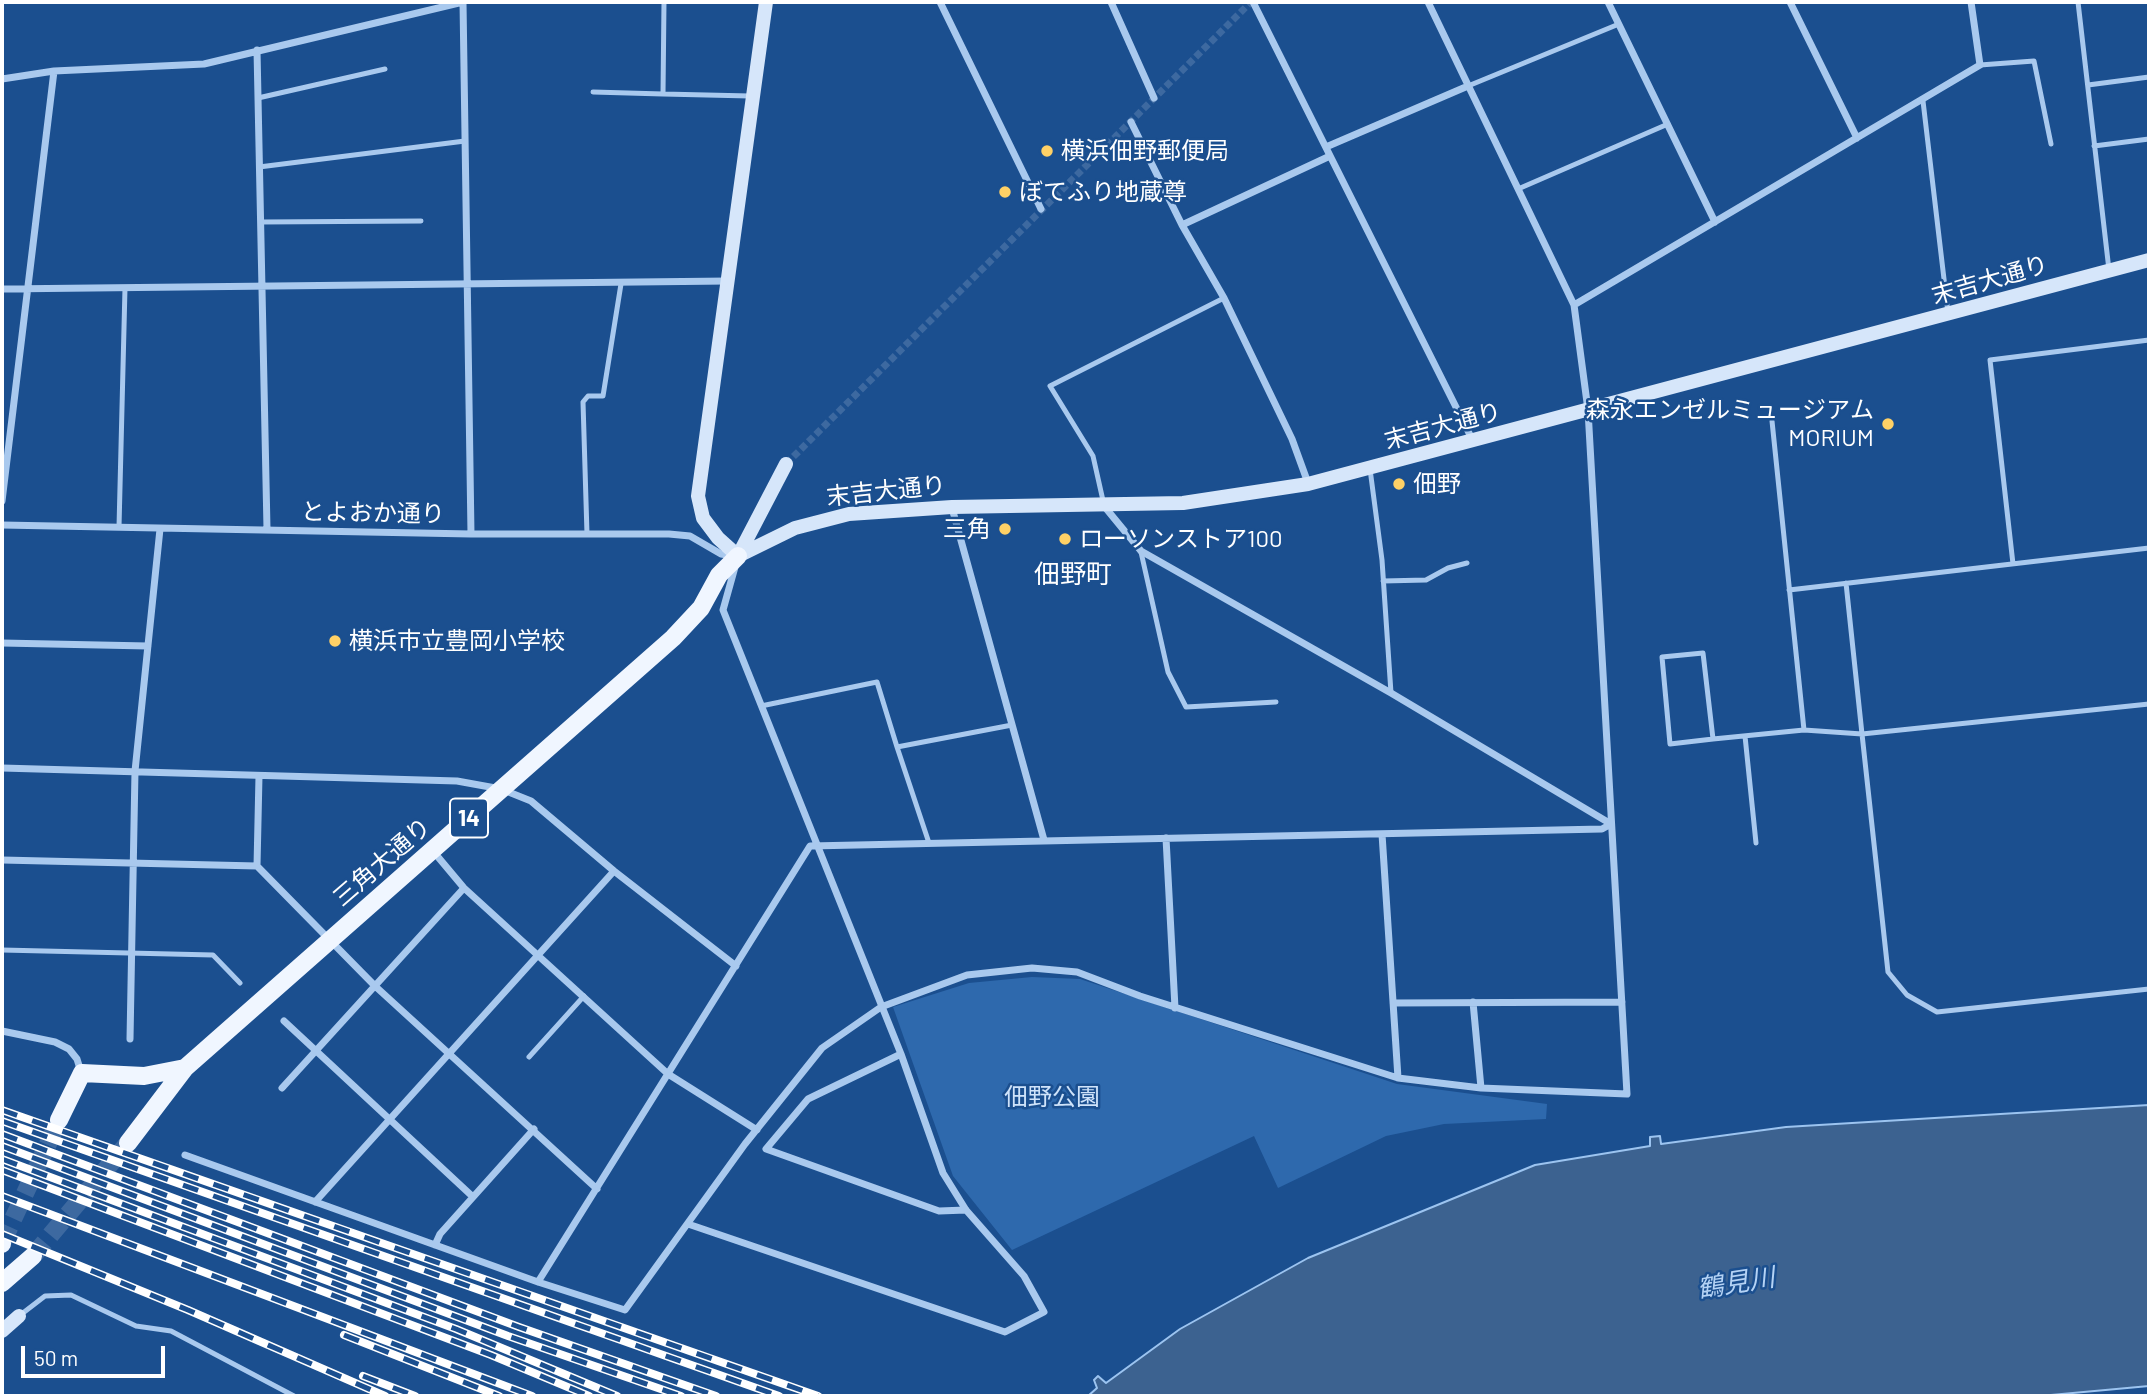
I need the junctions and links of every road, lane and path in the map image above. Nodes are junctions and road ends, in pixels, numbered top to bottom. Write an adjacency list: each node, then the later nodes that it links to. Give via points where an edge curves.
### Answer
1 (463, 2): 13 (street); 31 (street)
2 (664, 2): 22 (lane)
3 (766, 2): 23 (street)
4 (940, 2): 38 (street)
5 (1111, 2): 25 (street)
6 (1253, 2): 34 (street)
7 (1428, 2): 20 (street)
8 (1608, 2): 12 (street)
9 (1790, 2): 29 (street)
10 (1971, 2): 14 (street)
11 (2078, 2): 19 (lane)
12 (1619, 24): 20 (lane); 28 (street)
13 (257, 51): 16 (street, via 204,64); 24 (street)
14 (1980, 65): 26 (street); 32 (lane, via 2034,61)
15 (385, 69): 24 (lane)
16 (54, 71): 18 (street); 51 (street)
17 (2149, 77): 19 (lane)
18 (2, 79)
19 (2088, 85): 33 (lane)
20 (1468, 86): 34 (street); 37 (street)
21 (593, 92): 22 (lane)
22 (663, 94): 23 (lane)
23 (752, 96): 45 (street)
24 (258, 98): 36 (street)
25 (1154, 98)
26 (1923, 101): 29 (street); 54 (lane)
27 (1131, 122): 42 (street)
28 (1668, 124): 37 (lane); 41 (street)
29 (1857, 138): 41 (street)
30 (2149, 139): 33 (lane)
31 (465, 141): 36 (lane); 46 (street)
32 (2051, 144)
33 (2094, 146): 44 (lane)
34 (1326, 147): 35 (street)
35 (1330, 156): 42 (street); 58 (street)
36 (260, 167): 39 (street)
37 (1518, 189): 53 (street)
38 (1041, 209)
39 (261, 222): 40 (lane); 48 (street)
40 (421, 222)
41 (1716, 222): 53 (street)
42 (1182, 225): 52 (street)
43 (2149, 260): 44 (street, 末吉大通り)
44 (2109, 271): 54 (street, 末吉大通り)
45 (728, 281): 47 (street); 73 (street, via 698,496 703,518)
46 (467, 284): 47 (street); 48 (street); 69 (street)
47 (621, 284): 70 (lane, via 603,396 588,396 583,402)
48 (262, 287): 49 (street); 68 (street)
49 (125, 288): 51 (street); 66 (lane)
50 (2, 289): 51 (street)
51 (27, 289): 62 (street)
52 (1224, 298): 61 (street, via 1292,439); 63 (lane, via 1050,386 1093,456)
53 (1574, 305): 56 (street)
54 (1948, 316): 56 (street, 末吉大通り)
55 (2149, 340): 75 (lane, via 1990,360)
56 (1588, 410): 58 (street, 末吉大通り); 95 (street)
57 (1772, 421): 78 (lane)
58 (1474, 441): 60 (street, 末吉大通り)
59 (786, 464): 73 (street, 14)
60 (1370, 468): 61 (street, 末吉大通り); 76 (lane)
61 (1308, 484): 63 (street, 末吉大通り, via 1183,503)
62 (2, 502)
63 (1104, 506): 64 (street, 末吉大通り); 72 (street)
64 (952, 507): 73 (street, 末吉大通り, via 830,518 795,528); 85 (street)
65 (2, 525): 66 (street, とよおか通り)
66 (119, 527): 67 (street, とよおか通り)
67 (160, 528): 68 (street, とよおか通り); 80 (street)
68 (267, 530): 69 (street, とよおか通り)
69 (471, 534): 70 (street, とよおか通り)
70 (587, 534): 73 (street, とよおか通り, via 690,536 721,554)
71 (2149, 548): 75 (lane)
72 (1141, 551): 81 (street); 82 (lane, via 1168,672 1186,707)
73 (738, 556): 84 (street, via 723,610); 94 (main road, 三角大通り / 14, via 673,638)
74 (1467, 563): 76 (lane, via 1426,580)
75 (2013, 564): 77 (lane)
76 (1383, 581): 81 (lane)
77 (1846, 583): 78 (lane); 87 (lane)
78 (1789, 590): 86 (lane)
79 (2, 643): 80 (street)
80 (148, 646): 92 (street)
81 (1391, 693): 95 (street)
82 (1276, 702)
83 (2149, 704): 87 (lane)
84 (761, 706): 90 (lane, via 877,682); 101 (street)
85 (1012, 725): 90 (lane); 98 (street)
86 (1804, 730): 87 (lane); 88 (lane)
87 (1862, 734): 115 (lane, via 1888,972 1907,995 1937,1012)
88 (1745, 736): 89 (lane); 100 (lane)
89 (1713, 739): 89 (lane, via 1703,653 1662,657 1670,744)
90 (897, 747): 99 (lane)
91 (2, 768): 92 (street)
92 (135, 771): 93 (street); 104 (street)
93 (259, 776): 94 (street, via 457,781); 105 (street)
94 (502, 789): 102 (main road, 三角大通り / 14); 106 (street, via 531,801)
95 (1611, 824): 96 (street, via 1602,828); 118 (street)
96 (1382, 834): 97 (street); 119 (street)
97 (1166, 838): 98 (street); 121 (street)
98 (1045, 841): 99 (street)
99 (929, 843): 101 (street)
100 (1756, 843)
101 (816, 845): 112 (street, via 810,846); 120 (street)
102 (433, 851): 107 (street); 108 (main road, 三角大通り / 14)
103 (2, 860): 104 (street)
104 (132, 863): 105 (street); 110 (street)
105 (257, 866): 108 (street)
106 (614, 871): 111 (street); 112 (street)
107 (464, 888): 111 (street); 114 (street)
108 (331, 939): 114 (street); 129 (main road, 三角大通り / 14)
109 (2, 950): 110 (lane)
110 (130, 953): 113 (lane, via 213,956); 124 (street)
111 (539, 956): 116 (street); 126 (street)
112 (736, 966): 131 (street)
113 (240, 983)
114 (375, 986): 125 (street); 126 (street)
115 (2149, 989)
116 (584, 996): 128 (lane); 131 (street)
117 (1473, 1002): 118 (street); 119 (street); 134 (street)
118 (1622, 1002): 134 (street, via 1627,1094)
119 (1393, 1003): 132 (street)
120 (881, 1007): 121 (street, via 967,975 1032,968 1077,972); 127 (street); 138 (street, via 822,1048)
121 (1175, 1007): 132 (street)
122 (284, 1021): 125 (street)
123 (2, 1031): 130 (street, via 62,1045 77,1059)
124 (130, 1039)
125 (316, 1051): 133 (street); 135 (street)
126 (450, 1052): 135 (street); 137 (street)
127 (901, 1054): 144 (street, via 943,1173); 144 (street, via 808,1099 766,1149 939,1211)
128 (529, 1057)
129 (185, 1068): 130 (main road, via 144,1076); 139 (main road, 14)
130 (82, 1073): 136 (main road)
131 (668, 1074): 138 (street); 141 (street)
132 (1398, 1078): 134 (street)
133 (282, 1088)
134 (1480, 1088)
135 (391, 1119): 142 (street); 143 (street)
136 (59, 1120)
137 (534, 1129): 141 (street); 142 (street)
138 (757, 1130): 145 (street)
139 (128, 1143)
140 (185, 1155): 143 (street)
141 (597, 1189): 149 (street)
142 (472, 1196): 146 (street)
143 (315, 1202): 146 (street)
144 (966, 1210): 145 (street, via 1024,1276 1044,1312 1005,1332)
145 (688, 1224): 149 (street, via 625,1310)
146 (435, 1245): 149 (street)
147 (33, 1256): 148 (main road)
148 (2, 1283)
149 (538, 1283)
150 (19, 1316): 151 (street); 152 (lane, via 45,1296 71,1294 136,1326 171,1332)
151 (2, 1331)
152 (294, 1396)

